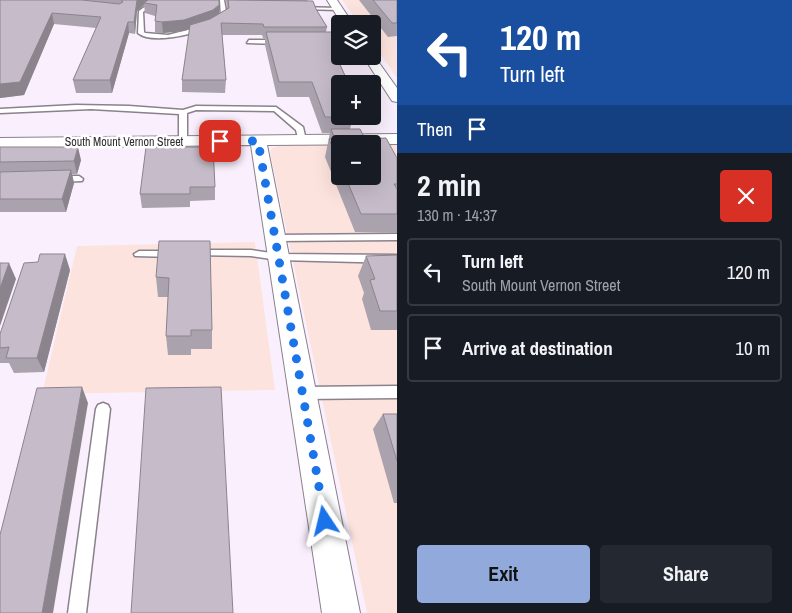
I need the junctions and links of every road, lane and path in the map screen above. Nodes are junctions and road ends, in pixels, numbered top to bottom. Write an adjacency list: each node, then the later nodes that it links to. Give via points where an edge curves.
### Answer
1 (157, 0): 2 (lane, via 141,11 141,33 144,35 174,36 218,24 224,17)
2 (222, 0)
3 (335, 4): 4 (lane); 5 (street)
4 (298, 8)
5 (342, 15)
6 (249, 42): 7 (lane)
7 (285, 42)
8 (375, 65): 9 (street)
9 (397, 98)
10 (0, 111): 11 (lane, via 122,108)
11 (183, 112): 13 (lane, via 196,108 276,109 300,129); 14 (lane)
12 (397, 139): 13 (street, South Mount Vernon Street)
13 (302, 140): 15 (street, South Mount Vernon Street)
14 (183, 141): 15 (street, South Mount Vernon Street); 16 (street, South Mount Vernon Street)
15 (258, 141): 20 (street)
16 (0, 142)
17 (79, 178): 18 (lane)
18 (50, 179)
19 (397, 237): 20 (lane)
20 (276, 248): 21 (lane, via 251,253); 22 (lane); 24 (street)
21 (139, 254)
22 (397, 259)
23 (397, 392): 24 (lane)
24 (302, 393): 27 (street)
25 (103, 409): 26 (lane)
26 (77, 613)
27 (341, 613)

